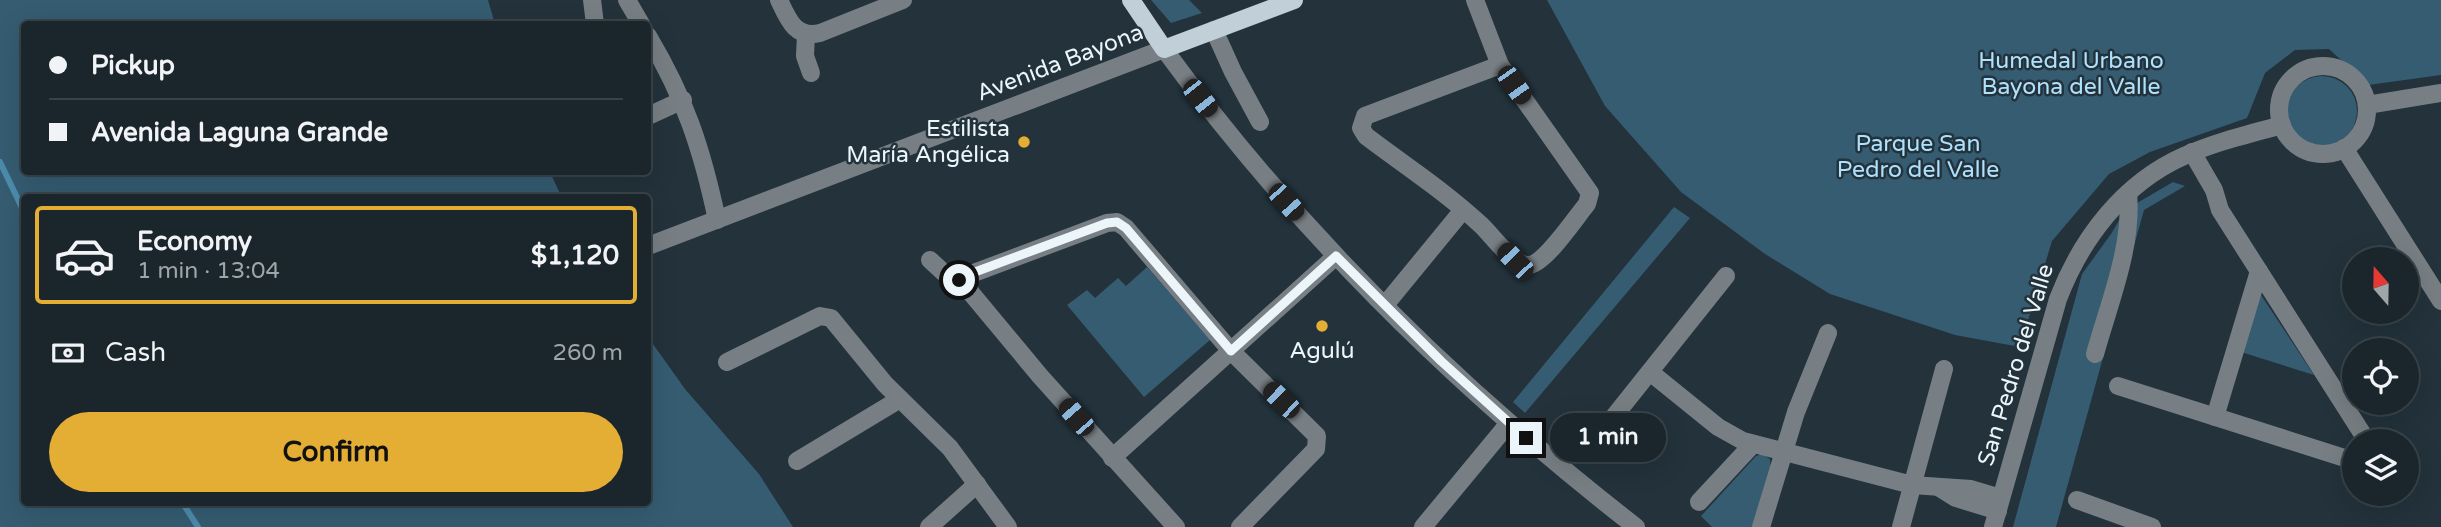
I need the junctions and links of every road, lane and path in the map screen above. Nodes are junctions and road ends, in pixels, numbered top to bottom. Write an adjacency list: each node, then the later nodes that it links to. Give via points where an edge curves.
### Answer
1 (592, 0): 8 (street)
2 (626, 0): 9 (street)
3 (779, 0): 11 (street, via 795,29)
4 (902, 0): 11 (street, via 820,33)
5 (1131, 0): 13 (main road)
6 (1294, 0): 10 (main road, Avenida Bayona)
7 (1475, 0): 14 (street)
8 (595, 21)
9 (639, 21)
10 (1214, 30): 13 (main road, Avenida Bayona); 20 (street)
11 (806, 34): 15 (street, via 805,56)
12 (651, 41): 17 (street)
13 (1164, 49): 26 (street, Avenida Bayona); 28 (street, via 1239,147)
14 (1500, 65): 25 (street, via 1369,114 1361,123 1366,136); 25 (street, via 1588,189 1589,200 1546,255 1528,265 1515,261)
15 (811, 72)
16 (2441, 93): 18 (street)
17 (683, 100): 19 (street); 26 (street)
18 (2367, 105): 21 (street, via 2351,76 2331,66 2316,66 2298,74 2283,91); 22 (street, via 2360,135)
19 (651, 115)
20 (1260, 122)
21 (2282, 125): 22 (street, via 2294,142 2313,153); 23 (street, San Pedro del Valle)
22 (2344, 148): 33 (street)
23 (2187, 155): 24 (street, San Pedro del Valle); 30 (street, via 2203,196 2220,210)
24 (2128, 193): 37 (street, via 2129,231); 56 (street, San Pedro del Valle, via 2093,230 2068,271)
25 (1464, 210): 34 (street)
26 (718, 220): 27 (street, Avenida Bayona)
27 (651, 245)
28 (1336, 256): 34 (street); 36 (street)
29 (930, 260): 32 (street, via 943,272)
30 (2259, 271): 43 (street); 46 (street)
31 (1726, 276): 40 (street)
32 (968, 282): 36 (street, via 975,272 1117,222); 50 (street, via 971,293)
33 (2441, 301)
34 (1385, 305): 45 (street)
35 (1828, 333): 48 (street)
36 (1231, 351): 50 (street); 60 (street, via 1318,440 1316,449)
37 (2095, 354)
38 (727, 362): 42 (street, via 827,316)
39 (1944, 369): 53 (street)
40 (1650, 372): 44 (street); 47 (street, via 1718,427)
41 (2118, 386): 43 (street)
42 (900, 399): 51 (street); 52 (street, via 950,448)
43 (2215, 417): 49 (street)
44 (1612, 419)
45 (1509, 423): 61 (street); 62 (street)
46 (2359, 429)
47 (1753, 444): 48 (street); 55 (street)
48 (1784, 452): 53 (street); 63 (street)
49 (2342, 457)
50 (1112, 458): 59 (street)
51 (797, 461)
52 (977, 484): 57 (street); 58 (street)
53 (1912, 485): 56 (street, via 1971,489); 64 (street)
54 (2077, 500): 65 (street)
55 (1699, 502)
56 (1997, 512)
57 (929, 527)
58 (1008, 527)
59 (1176, 527)
60 (1240, 527)
61 (1423, 527)
62 (1636, 527)
63 (1761, 527)
64 (1901, 527)
65 (2152, 527)

